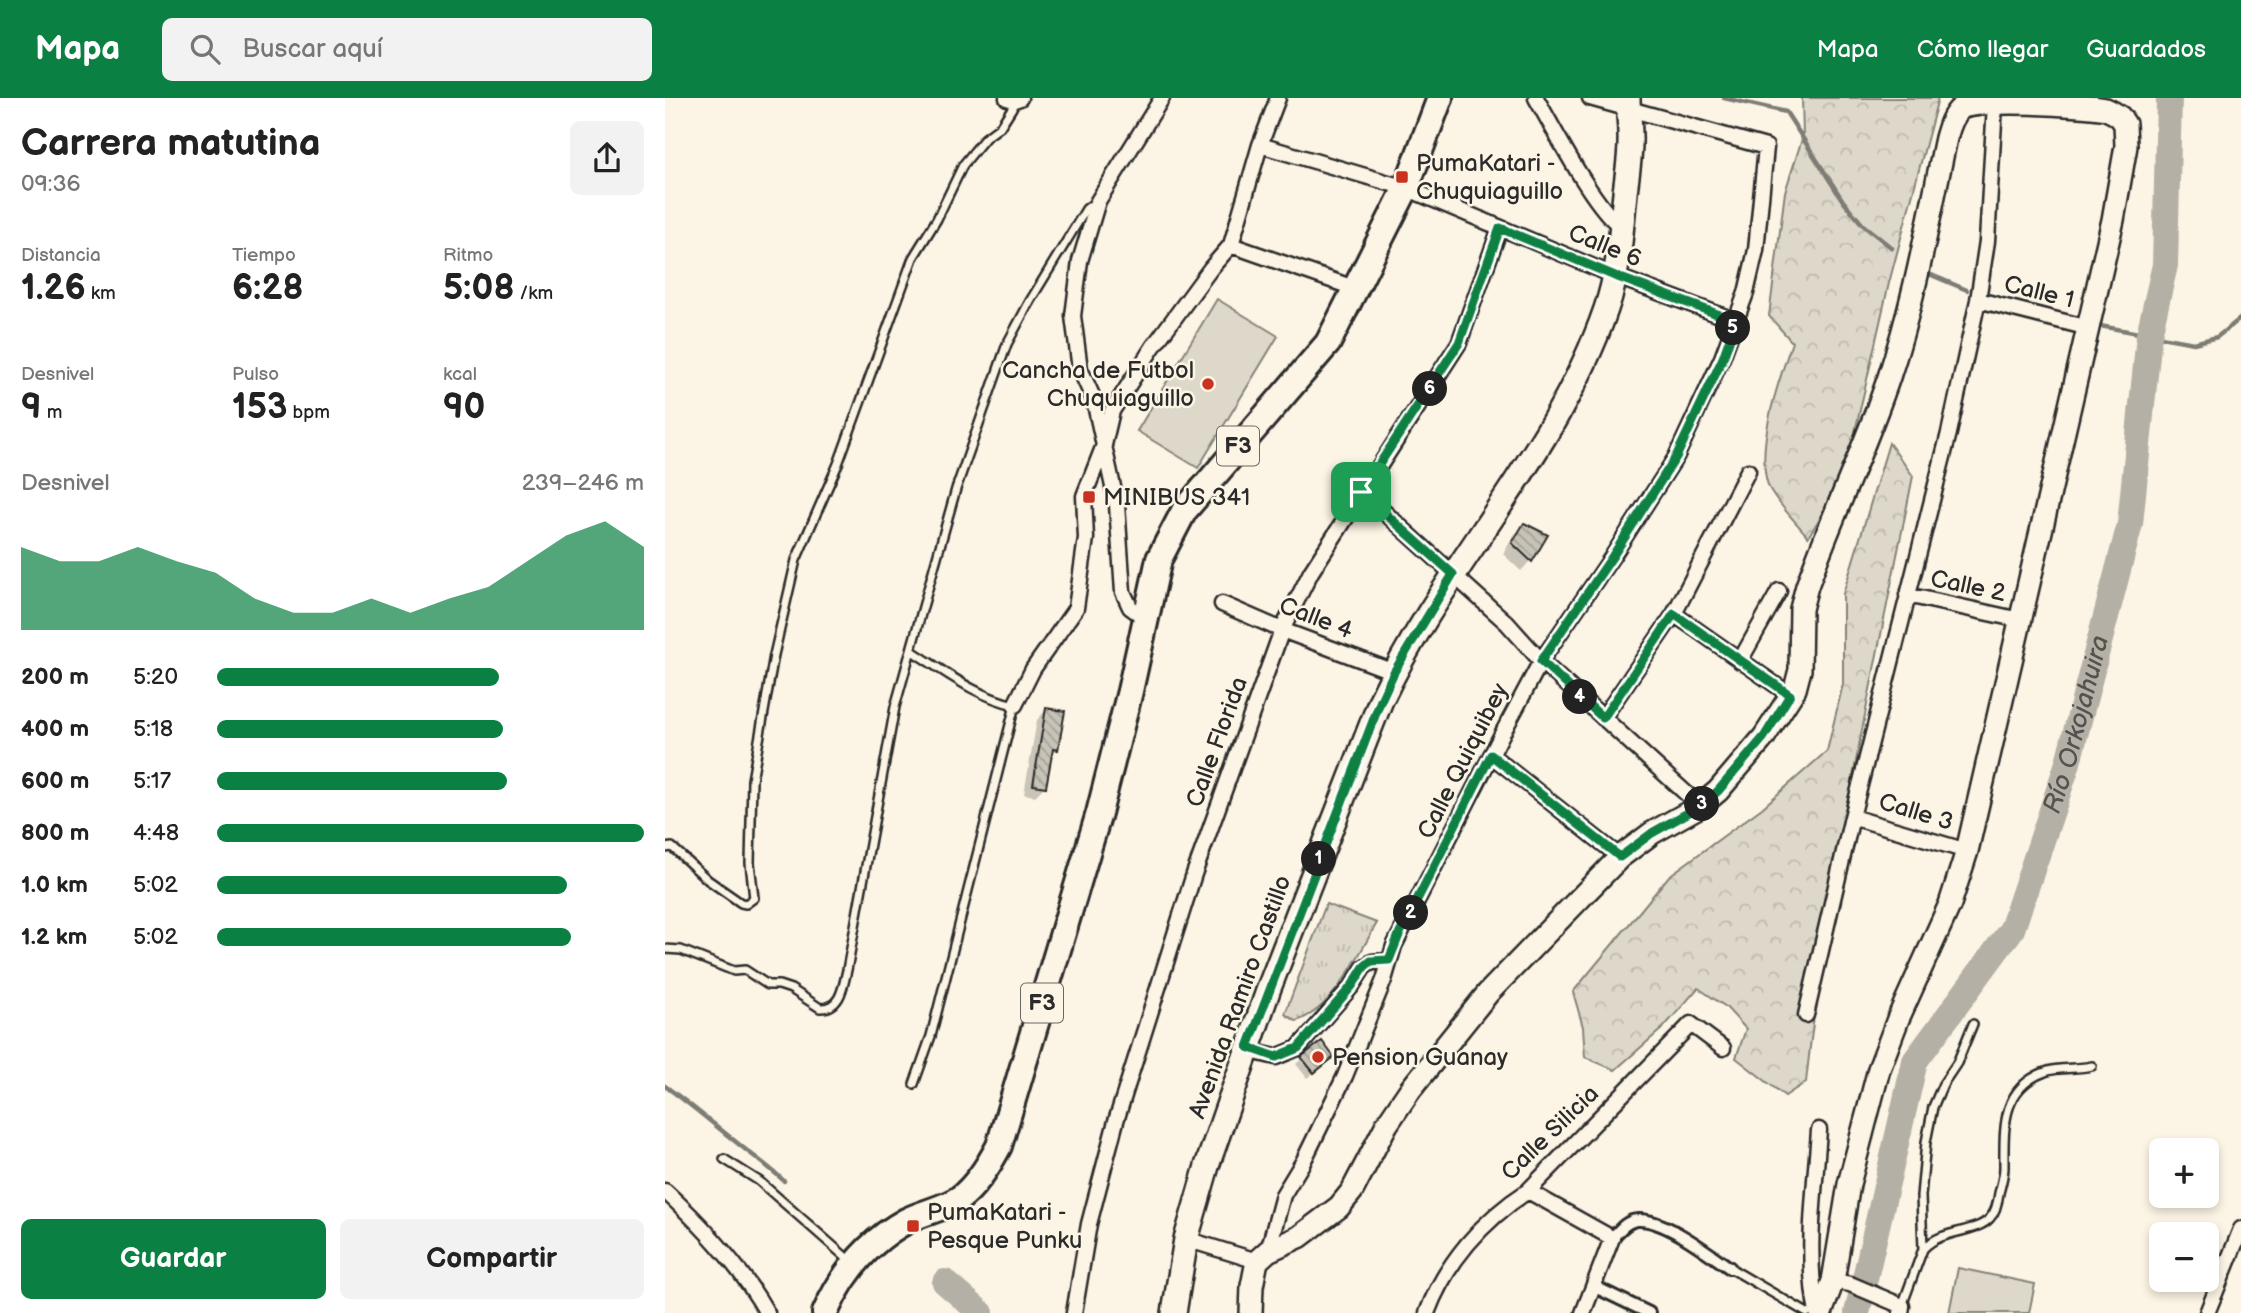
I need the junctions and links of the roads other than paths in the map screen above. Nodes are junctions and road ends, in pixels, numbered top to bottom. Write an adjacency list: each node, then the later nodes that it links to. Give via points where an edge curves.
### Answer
1 (1161, 98): 12 (street)
2 (1278, 98): 10 (street)
3 (1440, 98): 11 (highway, F3)
4 (1536, 98): 13 (street, via 1598,201)
5 (1590, 98): 7 (street)
6 (1014, 99): 42 (lane, via 1000,127 963,165 913,258 838,464 796,560 752,780 754,898 741,903 679,852)
7 (1628, 103): 13 (main road, Avenida Ramiro Castillo, via 1631,138); 19 (street, Calle Quiquibey, via 1766,147 1756,250)
8 (1960, 104): 9 (main road); 36 (main road, via 1946,138 1910,309 1890,375 1807,586 1800,620 1800,670)
9 (1995, 104): 18 (street, via 1987,241); 20 (main road, via 2107,110 2125,124 2122,171)
10 (1259, 145): 11 (street, Calle 6); 15 (street)
11 (1406, 188): 14 (street, Calle 6); 17 (highway, F3)
12 (1098, 201): 21 (street, via 1080,261 1073,316 1080,369 1094,400); 32 (lane, via 1086,209 1007,344 956,489)
13 (1622, 227): 16 (main road, Avenida Ramiro Castillo)
14 (1500, 228): 16 (street, Calle 6); 23 (street, Calle Florida, via 1459,343)
15 (1231, 245): 17 (street); 21 (street, via 1160,338 1112,411)
16 (1615, 276): 19 (street, Calle 6); 24 (main road, Avenida Ramiro Castillo, via 1607,308 1575,381 1535,451)
17 (1355, 288): 29 (highway, F3, via 1328,343 1184,511 1159,559)
18 (1978, 300): 20 (street, Calle 1); 26 (street)
19 (1736, 321): 33 (street, Calle Quiquibey, via 1676,457)
20 (2089, 328): 30 (main road)
21 (1104, 445): 29 (street, via 1117,505 1123,592 1130,607); 37 (street, via 1084,496 1086,538 1076,608 1033,669)
22 (1748, 471): 28 (street)
23 (1361, 492): 24 (street); 31 (street, Calle Florida, via 1311,572)
24 (1453, 574): 33 (street); 35 (main road, Avenida Ramiro Castillo)
25 (1779, 591): 34 (street)
26 (1907, 596): 30 (street, Calle 2); 41 (street)
27 (1222, 604): 31 (street, Calle 4)
28 (1674, 614): 34 (street); 38 (street)
29 (1145, 618): 62 (highway, F3, via 1098,813 999,1146 960,1198 906,1221)
30 (2019, 620): 43 (main road)
31 (1282, 630): 35 (street, Calle 4); 69 (street, Calle Florida, via 1194,873 1116,1121 1089,1224)
32 (912, 650): 37 (lane, via 974,689); 45 (lane, via 895,707 838,1000 820,1008 791,989 768,985 745,970 734,971 681,950)
33 (1541, 661): 38 (street); 39 (street, Calle Quiquibey)
34 (1740, 661): 36 (street)
35 (1394, 672): 49 (main road, Avenida Ramiro Castillo)
36 (1790, 695): 40 (main road, via 1741,766)
37 (1015, 705): 52 (lane, via 931,1036)
38 (1603, 718): 40 (street)
39 (1491, 755): 44 (street); 46 (street, Calle Quiquibey)
40 (1700, 806): 44 (main road)
41 (1852, 817): 43 (street, Calle 3); 47 (street)
42 (665, 848)
43 (1967, 851): 64 (main road, via 1950,904 1879,1069 1849,1184)
44 (1620, 857): 61 (main road, via 1450,1038 1387,1124 1339,1207 1299,1237)
45 (665, 949)
46 (1389, 960): 49 (street, via 1371,961 1364,967 1298,1048 1276,1057); 61 (street, Calle Quiquibey, via 1345,1076 1283,1195)
47 (1806, 1015)
48 (1973, 1024): 60 (lane, via 1933,1108 1920,1196)
49 (1248, 1047): 59 (main road, Avenida Ramiro Castillo)
50 (1723, 1048): 56 (street, Calle Silicia, via 1691,1024)
51 (2092, 1066): 60 (lane, via 2045,1071 2021,1088 2006,1109 2004,1169 1990,1218 1936,1237)
52 (914, 1084)
53 (1819, 1130): 76 (street, via 1810,1234 1812,1287)
54 (724, 1159): 62 (lane, via 759,1181)
55 (665, 1191): 67 (street, via 720,1246)
56 (1528, 1191): 58 (street); 72 (street, Calle Silicia, via 1472,1239 1452,1264)
57 (2241, 1229): 77 (street)
58 (1612, 1238): 63 (street, via 1637,1219 1675,1231); 65 (street)
59 (1186, 1239): 61 (street); 70 (main road, Avenida Ramiro Castillo)
60 (1923, 1249): 66 (lane)
61 (1262, 1256): 71 (main road, via 1252,1286)
62 (853, 1264): 68 (highway, F3)
63 (1730, 1268): 75 (lane)
64 (1841, 1283): 66 (street, via 1878,1295); 76 (main road)
65 (1593, 1286): 73 (street); 74 (street)
66 (1901, 1309)
67 (767, 1313)
68 (825, 1313)
69 (1074, 1313)
70 (1174, 1313)
71 (1251, 1313)
72 (1427, 1313)
73 (1583, 1313)
74 (1649, 1313)
75 (1807, 1313)
76 (1819, 1313)
77 (2207, 1313)

